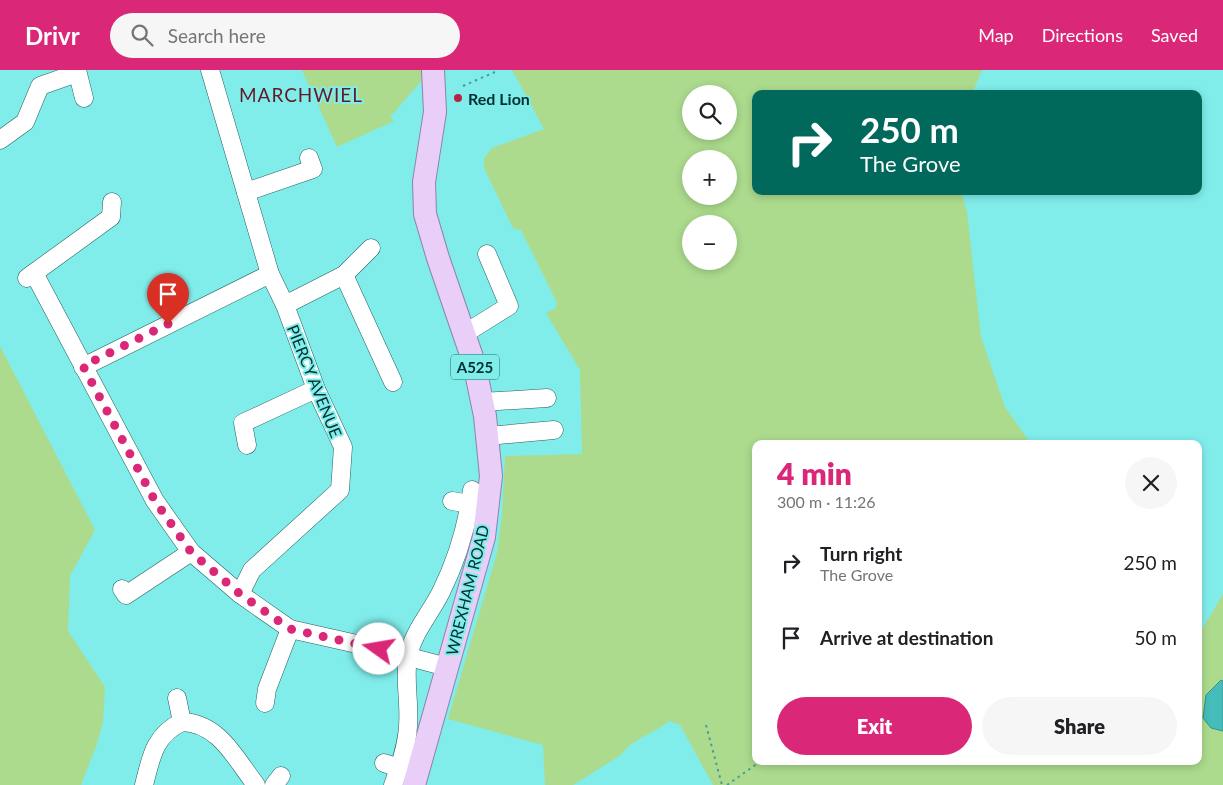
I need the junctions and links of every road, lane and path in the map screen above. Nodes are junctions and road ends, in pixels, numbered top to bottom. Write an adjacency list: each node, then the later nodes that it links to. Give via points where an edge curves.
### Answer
1 (210, 70): 9 (street, PIERCY AVENUE)
2 (433, 70): 16 (main road, WREXHAM ROAD / A525, via 435,112 424,182 425,214)
3 (77, 72): 6 (street); 7 (street, via 40,86 25,122)
4 (495, 72): 5 (path)
5 (463, 86)
6 (84, 98)
7 (0, 140)
8 (309, 158): 9 (street, via 313,169)
9 (246, 192): 13 (street, PIERCY AVENUE)
10 (114, 214): 17 (street, via 30,276)
11 (371, 248): 14 (street)
12 (487, 254): 16 (street, via 509,306)
13 (270, 274): 15 (street, PIERCY AVENUE); 17 (street)
14 (344, 275): 15 (street); 18 (street)
15 (285, 305): 19 (street, PIERCY AVENUE)
16 (464, 334): 21 (main road, WREXHAM ROAD / A525)
17 (83, 366): 26 (street, via 155,501)
18 (393, 382)
19 (316, 389): 24 (street, via 240,417); 27 (street, PIERCY AVENUE, via 343,447 340,490 252,570)
20 (547, 398): 21 (street)
21 (482, 402): 23 (main road, WREXHAM ROAD / A525)
22 (554, 430): 23 (street)
23 (487, 436): 31 (main road, WREXHAM ROAD / A525, via 491,476 484,537)
24 (247, 446)
25 (452, 501): 30 (street, via 471,497 456,560 417,631)
26 (191, 552): 27 (street); 28 (street)
27 (240, 594): 29 (street)
28 (126, 595)
29 (290, 629): 30 (street); 32 (street)
30 (408, 657): 31 (street); 39 (street, via 408,726 404,750 391,766)
31 (447, 667): 40 (main road, WREXHAM ROAD / A525)
32 (263, 692)
33 (177, 698): 34 (street)
34 (182, 722): 37 (street, via 171,727 155,746); 38 (street, via 204,726 217,734)
35 (706, 725): 41 (path)
36 (755, 765): 42 (path)
37 (144, 785)
38 (256, 785)
39 (393, 785)
40 (414, 785)
41 (722, 785)
42 (727, 785)

